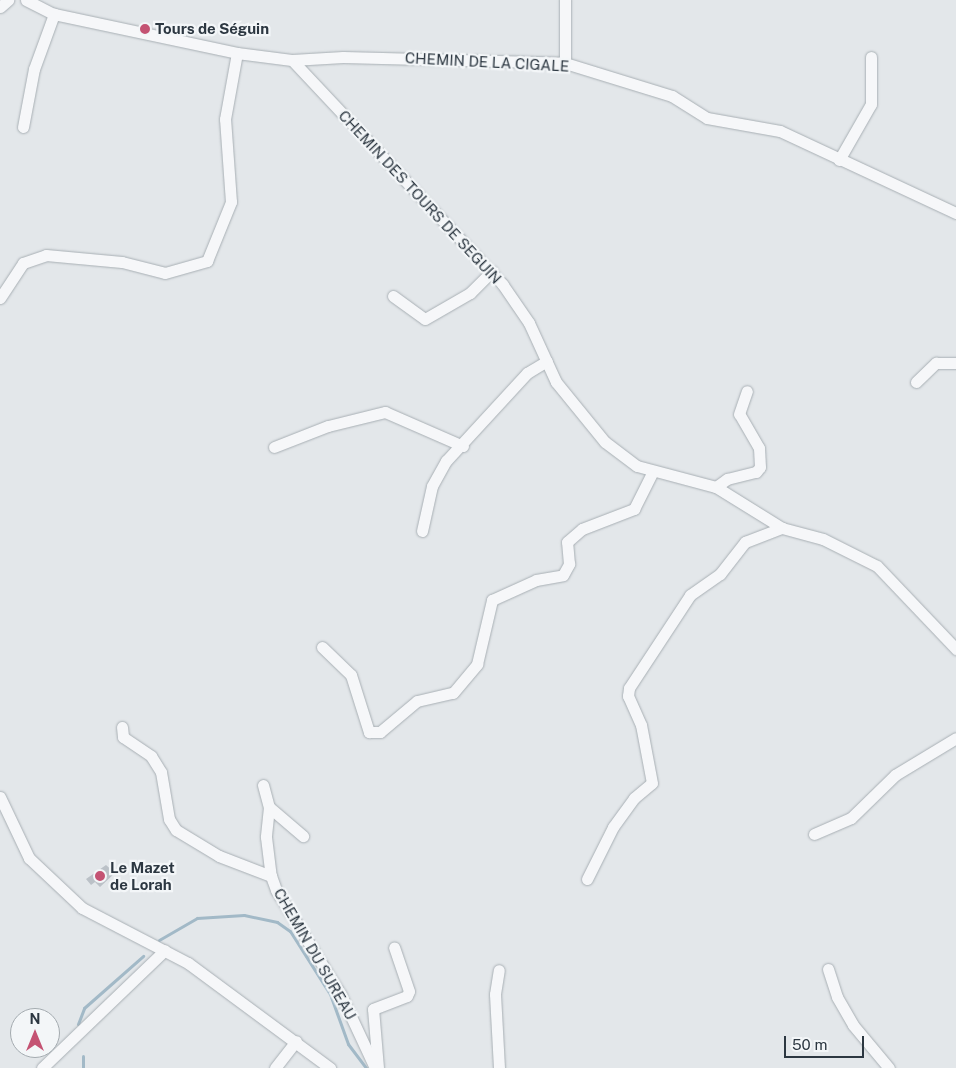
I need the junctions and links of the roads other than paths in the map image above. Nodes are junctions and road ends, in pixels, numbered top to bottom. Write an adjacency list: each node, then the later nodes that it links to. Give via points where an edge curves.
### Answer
1 (8, 0): 4 (street)
2 (26, 0): 5 (street, CHEMIN DE LA CIGALE)
3 (565, 0): 9 (street)
4 (0, 7)
5 (54, 14): 6 (street, CHEMIN DE LA CIGALE); 10 (street, via 34,69)
6 (237, 53): 8 (street, CHEMIN DE LA CIGALE); 15 (street, via 225,119 230,202 207,261 165,272 122,262 46,255 23,263)
7 (871, 57): 11 (street, via 871,104)
8 (292, 60): 9 (street, CHEMIN DE LA CIGALE, via 343,57); 13 (street, CHEMIN DES TOURS DE SEGUIN)
9 (565, 63): 11 (street, CHEMIN DE LA CIGALE, via 672,96 707,118 780,131)
10 (23, 127)
11 (838, 160): 12 (street, CHEMIN DE LA CIGALE)
12 (956, 213)
13 (492, 271): 14 (street, via 470,293 425,319); 16 (street, CHEMIN DES TOURS DE SEGUIN, via 529,323)
14 (393, 296)
15 (0, 298)
16 (547, 361): 20 (street, via 527,373); 22 (street, CHEMIN DES TOURS DE SEGUIN, via 565,395 605,442 637,466)
17 (956, 363): 18 (street, via 936,363)
18 (916, 382)
19 (747, 391): 23 (street, via 739,414 759,448 760,467 756,472 727,480)
20 (463, 446): 21 (street, via 385,412 328,426); 25 (street, via 446,461 432,486)
21 (274, 447)
22 (653, 471): 23 (street, CHEMIN DES TOURS DE SEGUIN); 26 (street, via 634,509 590,524 567,542 569,564 563,575 536,580 492,600 477,664 453,693 417,701 380,732 369,732 350,675)
23 (716, 487): 24 (street, CHEMIN DES TOURS DE SEGUIN)
24 (782, 528): 27 (street, CHEMIN DES TOURS DE SEGUIN, via 823,539 878,566); 36 (street, via 745,542 720,574 690,595 629,688 628,696 641,725 652,783 634,798 613,827)
25 (422, 531)
26 (322, 646)
27 (956, 650)
28 (122, 727): 35 (street, via 123,737 151,756 161,772 169,819 176,830 219,856)
29 (956, 738): 33 (street, via 895,775 851,818)
30 (263, 785): 32 (street, CHEMIN DU SUREAU)
31 (0, 797): 38 (street, via 35,864 88,911)
32 (268, 807): 34 (street); 35 (street, CHEMIN DU SUREAU, via 266,837)
33 (814, 834)
34 (303, 836)
35 (271, 876): 45 (street, CHEMIN DU SUREAU, via 341,995)
36 (587, 879)
37 (394, 947): 45 (street, via 409,991 407,996 373,1009)
38 (165, 950): 41 (street); 42 (street)
39 (828, 969): 47 (street, via 837,997 853,1025)
40 (499, 970): 46 (street, via 495,994)
41 (296, 1041): 43 (street); 44 (street)
42 (42, 1068)
43 (275, 1068)
44 (330, 1068)
45 (376, 1068)
46 (499, 1068)
47 (889, 1068)

